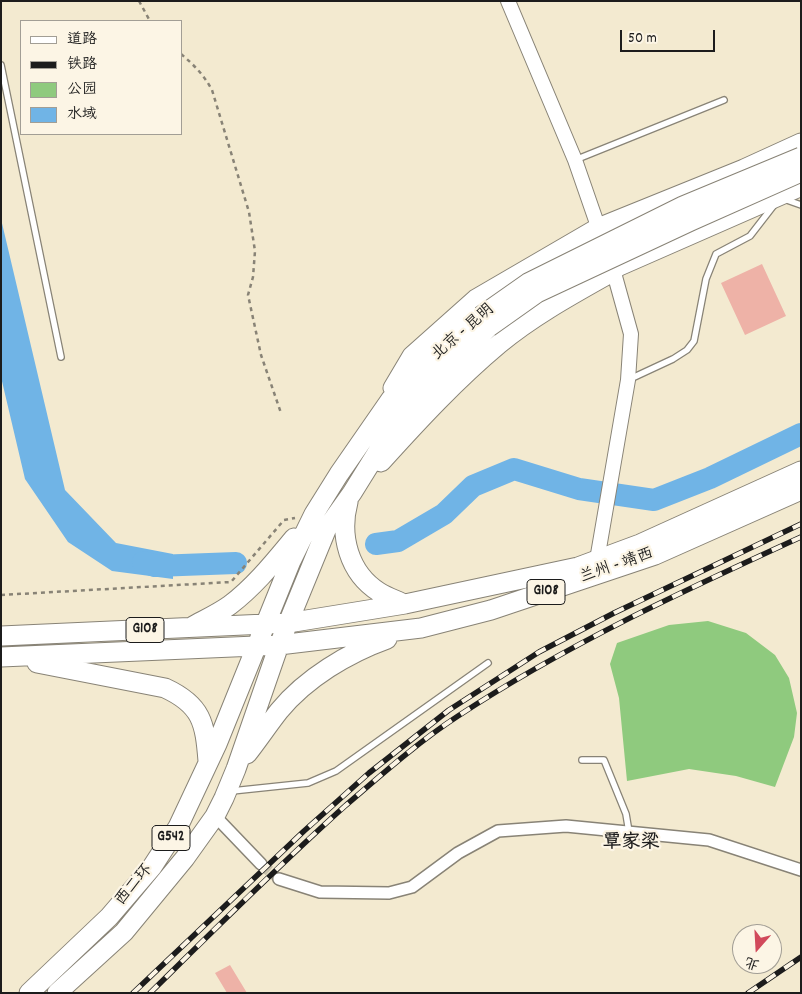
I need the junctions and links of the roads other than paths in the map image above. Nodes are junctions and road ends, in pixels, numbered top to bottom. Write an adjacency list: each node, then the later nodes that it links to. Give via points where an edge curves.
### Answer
1 (508, 1): 6 (street)
2 (1, 65): 14 (lane)
3 (724, 100): 6 (lane)
4 (801, 143): 11 (highway, via 744,170)
5 (801, 157): 13 (highway, 北京 - 昆明, bridge, via 674,210 528,283)
6 (575, 160): 11 (street)
7 (801, 172): 13 (highway, 北京 - 昆明, bridge, via 538,293)
8 (801, 189): 9 (street)
9 (779, 197): 10 (lane); 12 (street); 15 (lane, via 750,236 716,254 706,279 694,341 687,350)
10 (801, 205)
11 (598, 228): 12 (street); 17 (highway, via 476,299 412,356)
12 (614, 271): 15 (street, via 631,334); 19 (highway, via 550,308 499,344 435,404)
13 (485, 321): 17 (highway, 北京 - 昆明, via 391,399); 19 (highway, 北京 - 昆明, via 402,411)
14 (61, 357)
15 (628, 380): 21 (street)
16 (801, 471): 21 (highway, 兰州 - 靖西 / G108, via 640,544)
17 (339, 474): 20 (highway, 北京 - 昆明)
18 (801, 490): 26 (highway, 兰州 - 靖西 / G108, via 655,555 491,610)
19 (352, 493): 22 (highway, via 345,513 344,535 354,564 372,587); 24 (highway, 北京 - 昆明, via 327,528)
20 (314, 514): 23 (highway, 北京 - 昆明, via 291,560); 25 (highway, via 247,591 229,606)
21 (597, 560): 22 (highway, 兰州 - 靖西 / G108, via 578,567)
22 (405, 604): 24 (highway, 兰州 - 靖西 / G108)
23 (266, 623): 24 (highway, G108); 25 (highway, G108); 29 (highway, 北京 - 昆明)
24 (288, 623): 28 (highway, 北京 - 昆明)
25 (189, 628): 27 (highway, G108)
26 (421, 628): 28 (highway, 兰州 - 靖西 / G108); 34 (highway, via 364,648 319,675 280,710)
27 (1, 636)
28 (279, 645): 29 (highway, G108); 34 (highway, 西二环 / G542)
29 (257, 646): 30 (highway, G108); 33 (highway, 西二环 / G542)
30 (4, 657): 33 (highway, via 165,688 181,695 204,725)
31 (488, 663): 35 (lane, via 336,771 308,783)
32 (582, 760): 37 (lane, via 604,760 626,814)
33 (208, 764): 41 (highway, 西二环 / G542, via 178,826 152,867 109,917)
34 (236, 769): 35 (highway, 西二环 / G542)
35 (227, 792): 36 (highway, 西二环 / G542)
36 (215, 816): 38 (street); 42 (highway, 西二环 / G542, via 124,932)
37 (629, 832): 39 (street, via 709,840); 40 (street, via 566,826 498,831 458,853 412,887 389,893 320,892)
38 (261, 864)
39 (801, 870)
40 (279, 879)
41 (29, 993)
42 (57, 993)

